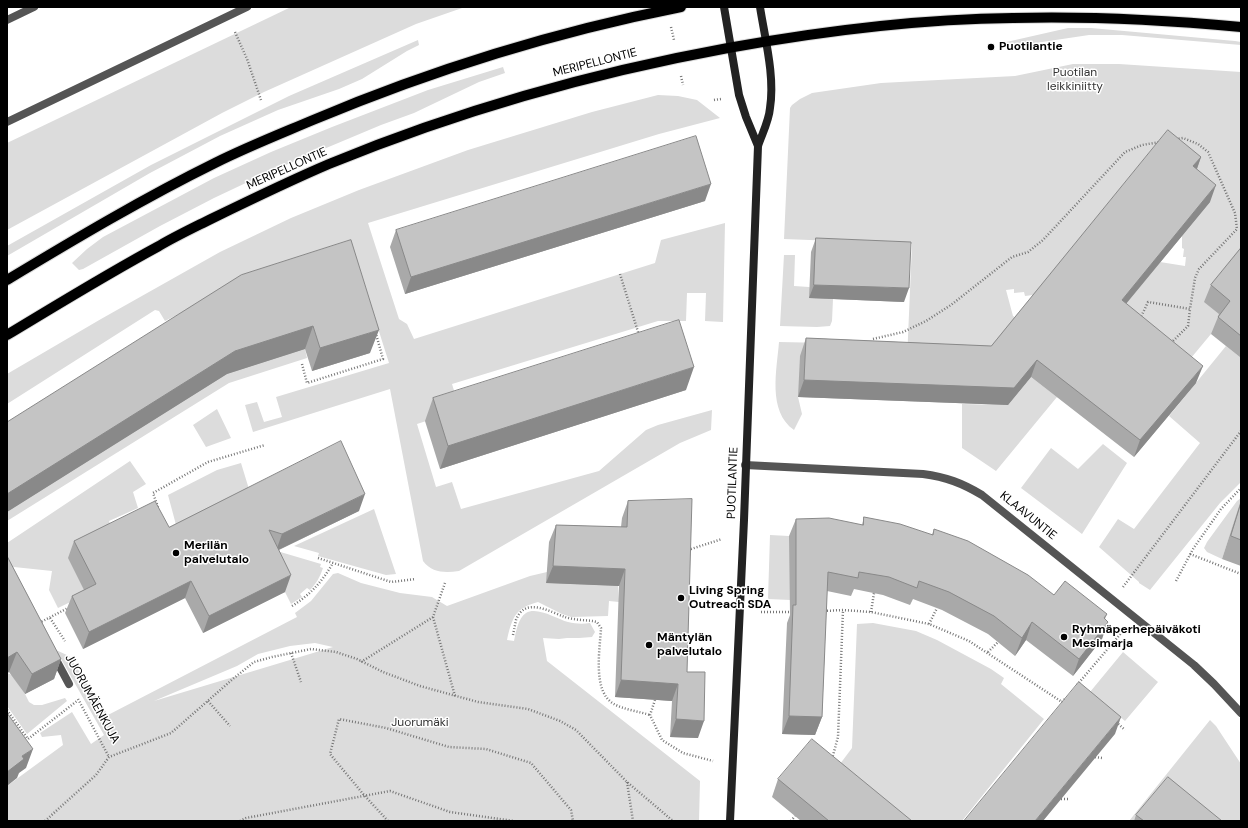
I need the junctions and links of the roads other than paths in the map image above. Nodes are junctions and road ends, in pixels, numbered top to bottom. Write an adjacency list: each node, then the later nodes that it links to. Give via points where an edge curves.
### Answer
1 (34, 7): 6 (street)
2 (247, 7): 10 (street)
3 (681, 7): 12 (main road, via 519,46 392,88 217,162 150,196)
4 (724, 7): 9 (street, PUOTILANTIE)
5 (760, 7): 8 (street, PUOTILANTIE)
6 (7, 20)
7 (1241, 27): 8 (main road, MERIPELLONTIE, via 1102,18 1011,18 872,26)
8 (766, 41): 9 (main road, MERIPELLONTIE); 11 (street, PUOTILANTIE, via 771,76 771,107)
9 (731, 47): 11 (street, PUOTILANTIE, via 739,95); 13 (main road, MERIPELLONTIE, via 551,87 462,114 328,165 160,245)
10 (7, 122)
11 (758, 146): 14 (street, PUOTILANTIE)
12 (7, 280)
13 (7, 335)
14 (746, 465): 17 (street, KLAAVUNTIE, via 923,474 963,484 982,494 1194,665); 18 (street, PUOTILANTIE)
15 (37, 624): 16 (street, JUORUMÄENKUJA)
16 (69, 684)
17 (1241, 713)
18 (730, 821)

